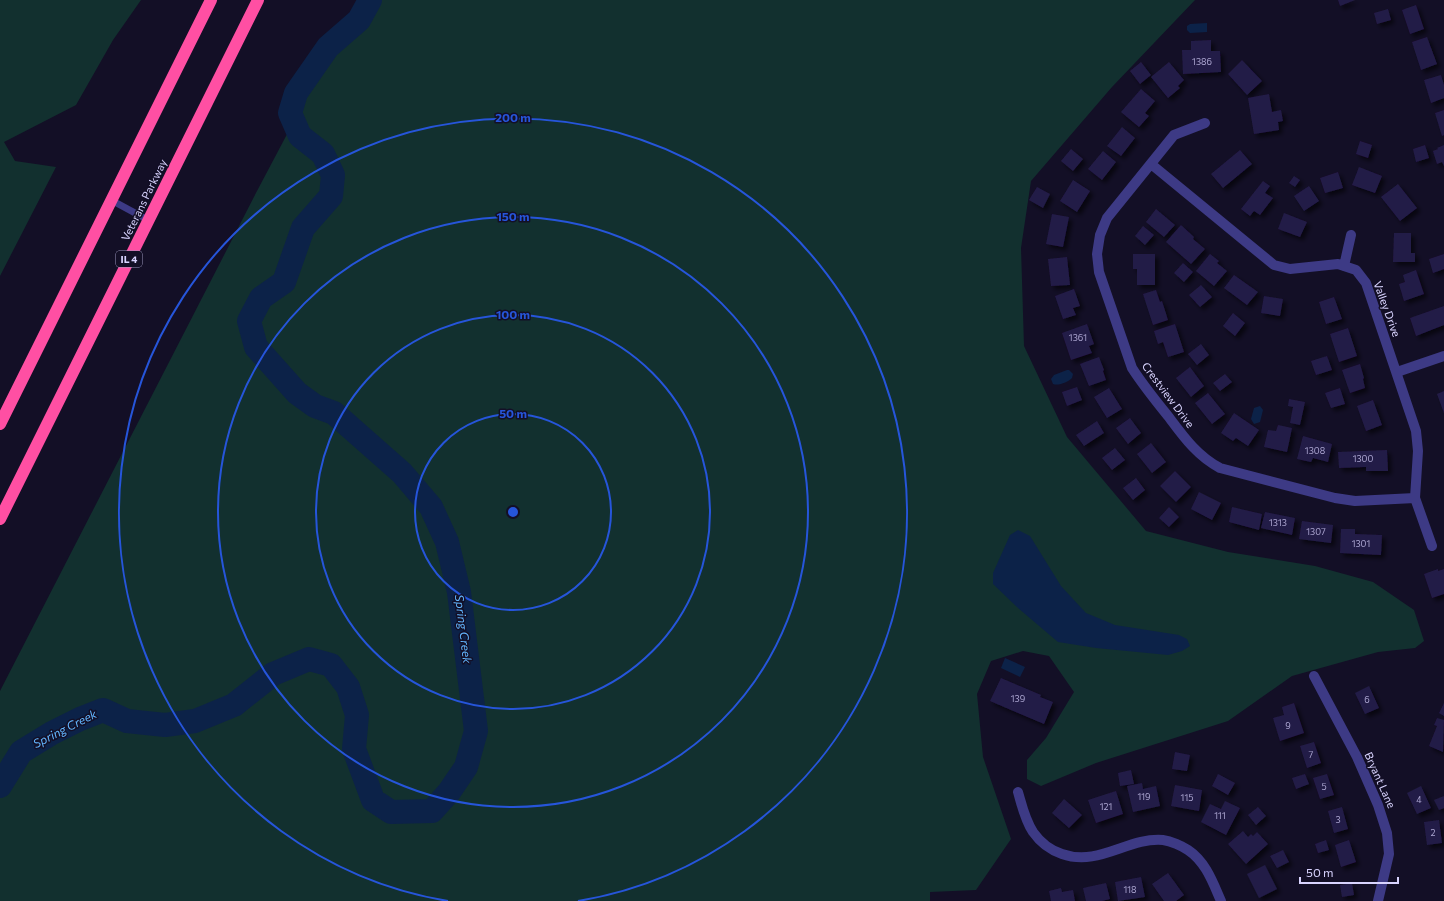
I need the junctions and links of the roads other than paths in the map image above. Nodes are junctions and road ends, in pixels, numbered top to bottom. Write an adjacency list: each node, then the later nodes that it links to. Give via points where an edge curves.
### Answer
1 (212, 0): 5 (highway)
2 (258, 0): 6 (highway, Veterans Parkway / IL 4)
3 (1205, 123): 4 (street, Crestview Drive, via 1174,134)
4 (1151, 164): 8 (street, Valley Drive, via 1274,265 1290,269 1338,264); 12 (street, Crestview Drive, via 1107,218 1100,235 1097,254 1099,272 1132,368 1185,438 1203,458 1220,468 1335,498 1355,501)
5 (111, 200): 6 (lane); 11 (highway)
6 (148, 220): 13 (highway, Veterans Parkway / IL 4)
7 (1351, 234): 8 (street)
8 (1344, 266): 10 (street, Valley Drive, via 1356,270 1366,283)
9 (1444, 356): 10 (street)
10 (1397, 372): 12 (street, Valley Drive, via 1416,432 1418,451)
11 (0, 424)
12 (1415, 498): 14 (street, Valley Drive)
13 (0, 519)
14 (1432, 546)
15 (1314, 676): 18 (street, Bryant Lane, via 1357,757 1386,826 1389,854)
16 (1018, 792): 17 (street, via 1027,820 1034,832 1042,843 1054,851 1067,856 1086,858 1149,841 1164,840 1189,850 1205,867)
17 (1221, 901)
18 (1378, 901)

